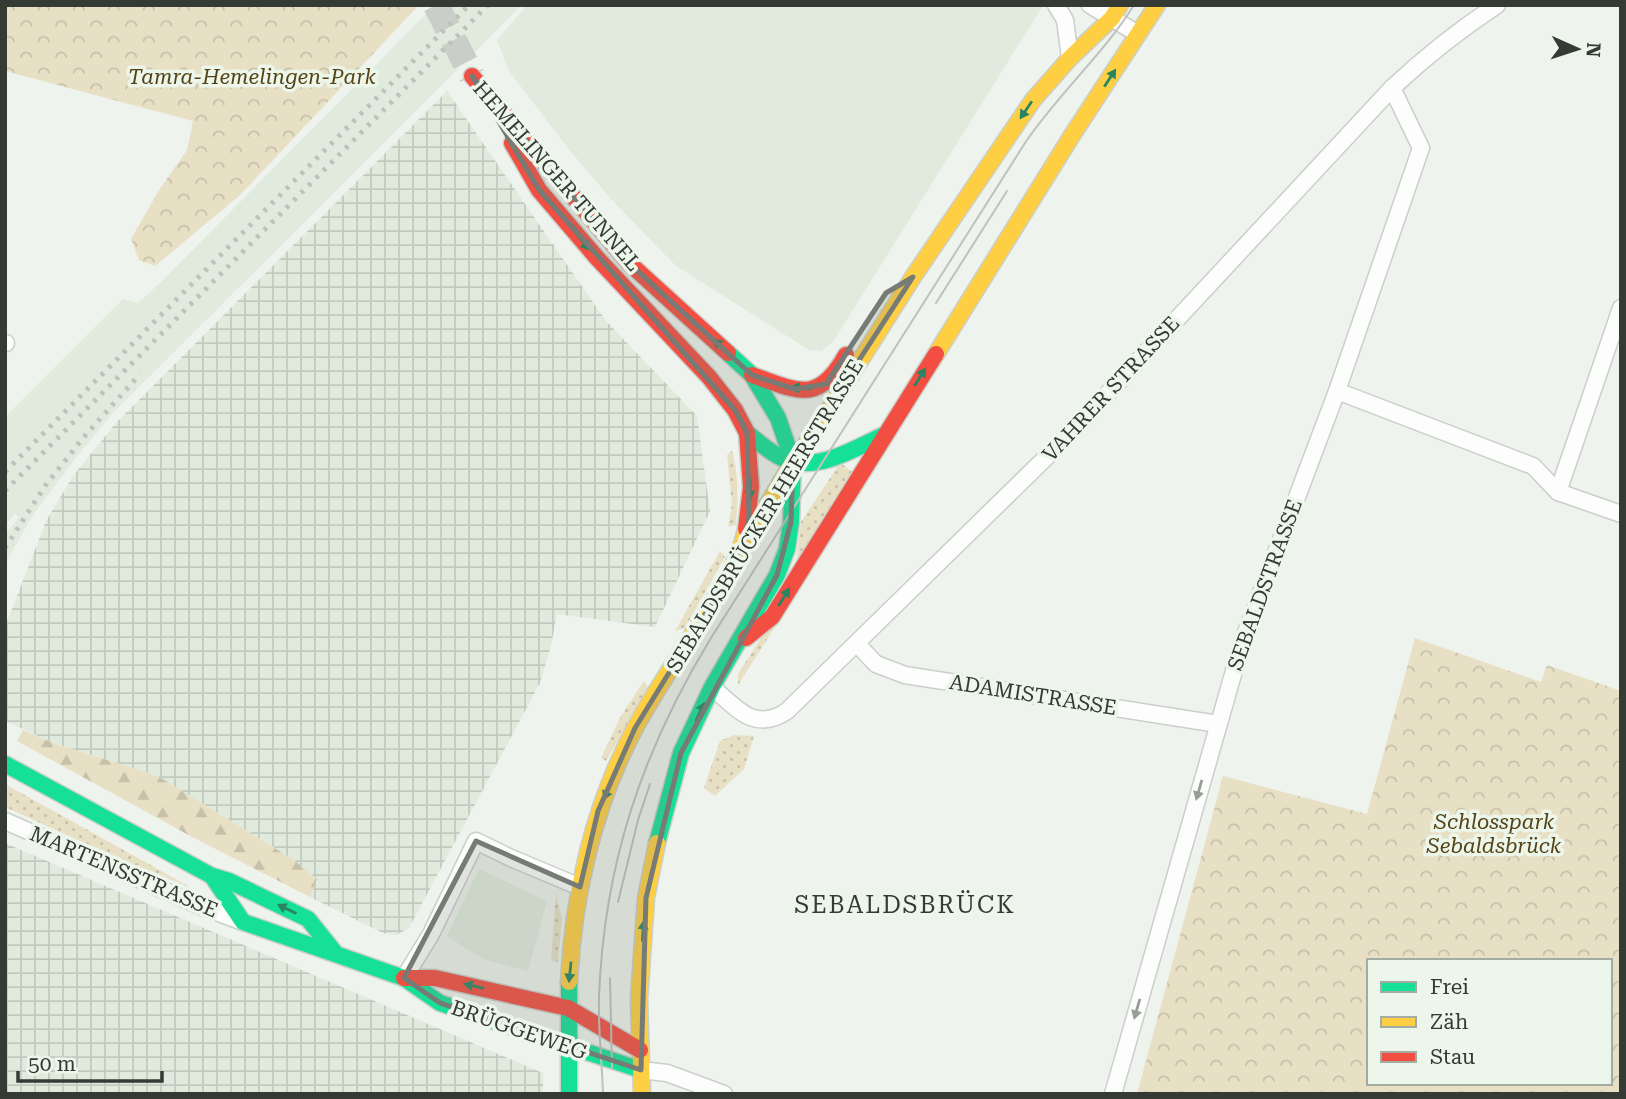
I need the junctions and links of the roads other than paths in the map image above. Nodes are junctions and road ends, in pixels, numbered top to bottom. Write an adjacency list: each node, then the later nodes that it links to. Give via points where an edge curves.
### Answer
1 (1056, 5): 7 (street, via 1065,20)
2 (1090, 5): 5 (street)
3 (1157, 5): 6 (main road, SEBALDSBRÜCKER HEERSTRASSE)
4 (1497, 5): 8 (street, VAHRER STRASSE, via 1465,25)
5 (1116, 12): 6 (street); 7 (main road, SEBALDSBRÜCKER HEERSTRASSE)
6 (1139, 34): 14 (main road, SEBALDSBRÜCKER HEERSTRASSE, one-way to 6)
7 (1070, 58): 9 (main road, SEBALDSBRÜCKER HEERSTRASSE, one-way to 9, via 1033,100)
8 (1392, 88): 12 (street, SEBALDSTRASSE, via 1421,148); 19 (street, VAHRER STRASSE, via 1072,432)
9 (913, 277): 11 (main road, one-way to 11, via 886,293 826,384 817,389 795,389); 15 (main road, SEBALDSBRÜCKER HEERSTRASSE)
10 (1621, 308): 16 (street)
11 (752, 374): 13 (main road, HEMELINGER TUNNEL, one-way to 13, via 629,263 472,76 539,190 709,377); 15 (main road, HEMELINGER TUNNEL, via 778,418)
12 (1337, 391): 16 (street, via 1533,466); 22 (street, SEBALDSTRASSE, via 1242,643)
13 (747, 433): 15 (main road); 18 (main road, HEMELINGER TUNNEL, one-way to 18, via 751,487)
14 (884, 435): 15 (main road, via 825,461); 20 (main road, SEBALDSBRÜCKER HEERSTRASSE, one-way to 14, via 772,617)
15 (793, 462): 18 (main road, SEBALDSBRÜCKER HEERSTRASSE); 20 (main road, HEMELINGER TUNNEL, via 787,548)
16 (1558, 492): 17 (street)
17 (1621, 514)
18 (744, 545): 26 (main road, SEBALDSBRÜCKER HEERSTRASSE, one-way to 26, via 635,728 598,811)
19 (857, 644): 21 (street, VAHRER STRASSE, via 775,719 749,717); 22 (street, ADAMISTRASSE, via 876,664 905,675)
20 (737, 645): 21 (main road, SEBALDSBRÜCKER HEERSTRASSE)
21 (712, 687): 32 (main road, SEBALDSBRÜCKER HEERSTRASSE, one-way to 21, via 646,898 661,821 681,752)
22 (1218, 724): 38 (street, SEBALDSTRASSE, one-way to 38)
23 (5, 764): 25 (main road)
24 (5, 821): 27 (street, MARTENSSTRASSE)
25 (212, 876): 27 (main road); 28 (main road, one-way to 25, via 308,919)
26 (580, 887): 29 (street, via 476,841); 30 (main road, SEBALDSBRÜCKER HEERSTRASSE, one-way to 30)
27 (243, 922): 28 (main road, BRÜGGEWEG)
28 (336, 954): 29 (main road, BRÜGGEWEG)
29 (404, 978): 30 (main road, BRÜGGEWEG, one-way to 29, via 435,978); 31 (main road, BRÜGGEWEG, via 440,1003)
30 (568, 1008): 31 (main road, SEBALDSBRÜCKER HEERSTRASSE); 32 (main road, BRÜGGEWEG)
31 (568, 1047): 33 (main road, BRÜGGEWEG); 35 (main road, SEBALDSBRÜCKER HEERSTRASSE)
32 (640, 1050): 33 (main road, SEBALDSBRÜCKER HEERSTRASSE); 34 (street)
33 (641, 1070): 34 (street); 36 (main road, SEBALDSBRÜCKER HEERSTRASSE)
34 (667, 1073): 37 (street)
35 (569, 1094)
36 (642, 1094)
37 (724, 1094)
38 (1113, 1094)

